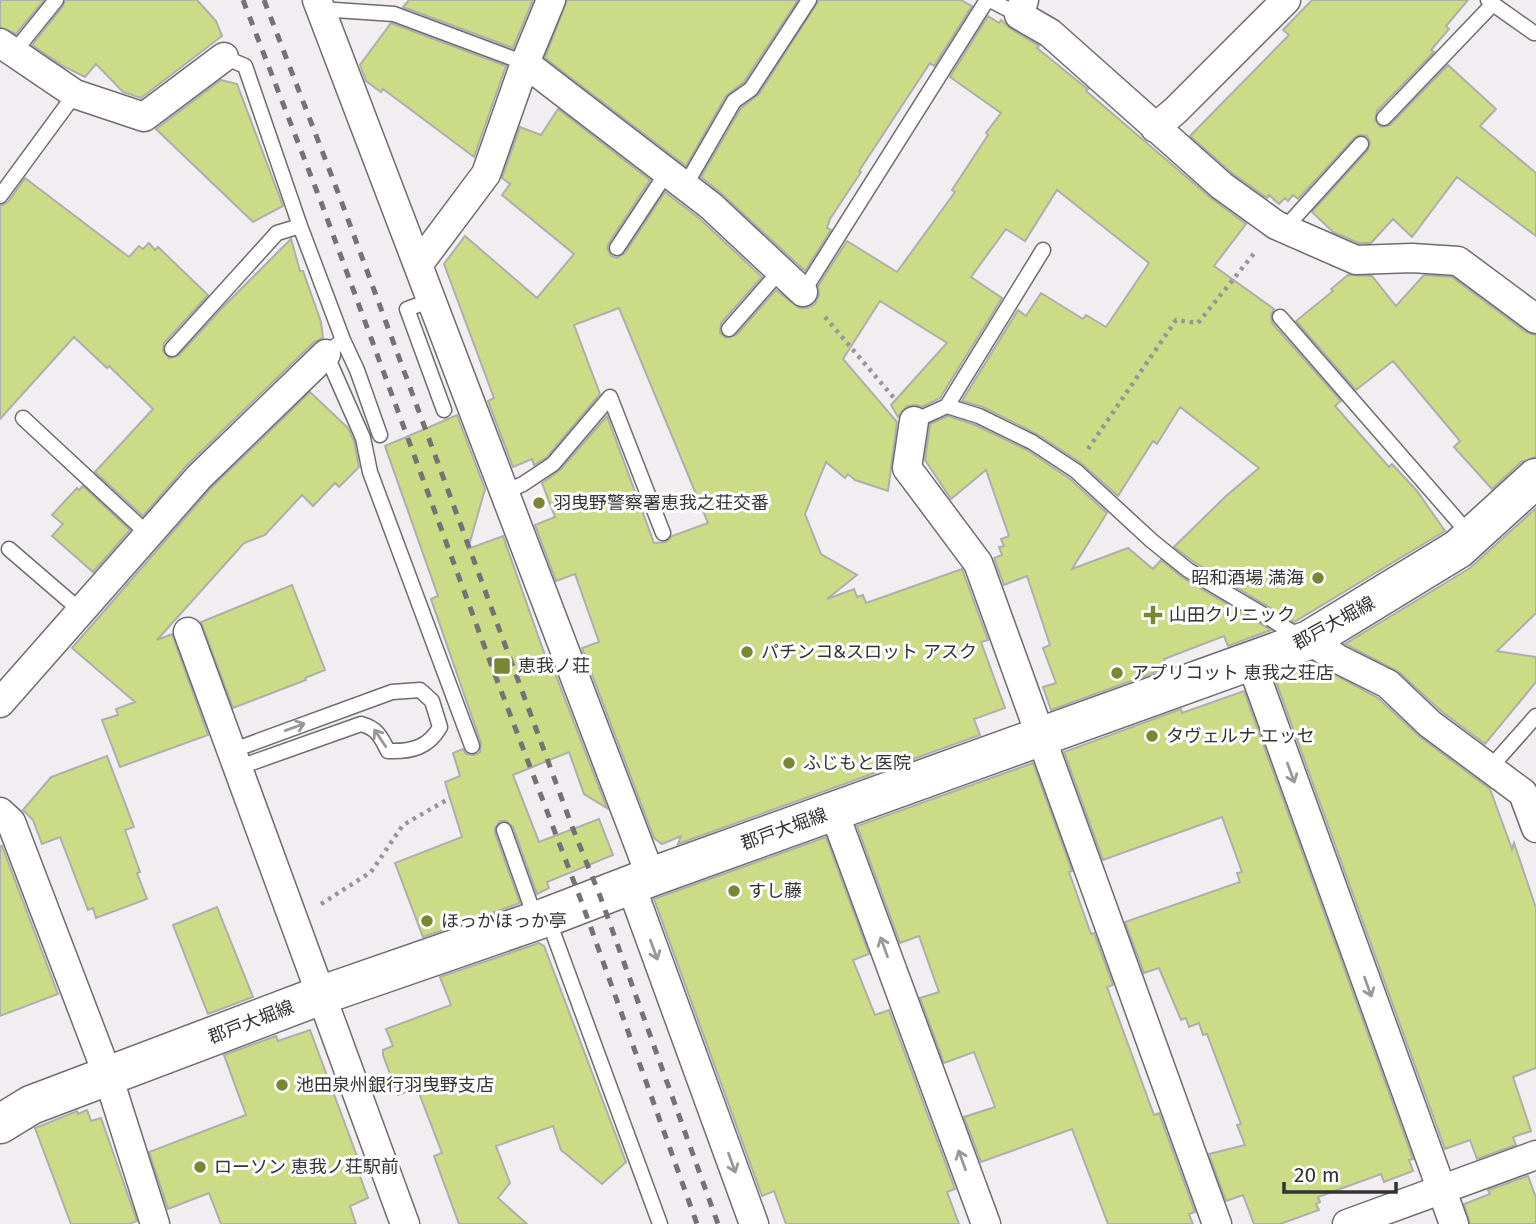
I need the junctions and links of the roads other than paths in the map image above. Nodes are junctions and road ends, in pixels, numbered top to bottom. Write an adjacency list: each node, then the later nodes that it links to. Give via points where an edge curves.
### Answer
1 (56, 0): 10 (lane)
2 (551, 0): 12 (street)
3 (809, 0): 17 (lane, via 751,89 734,101)
4 (988, 0): 8 (lane); 25 (lane)
5 (1286, 0): 15 (street)
6 (1490, 2): 9 (lane); 14 (lane)
7 (318, 5): 12 (lane, via 394,14); 23 (street)
8 (1022, 8): 15 (street)
9 (1534, 33)
10 (7, 47): 13 (street)
11 (224, 57): 13 (street, via 144,117); 19 (lane, via 245,66)
12 (525, 63): 17 (street); 23 (street, via 486,174)
13 (75, 94): 18 (lane)
14 (1384, 118)
15 (1155, 128): 20 (street, via 1222,186)
16 (1360, 144): 20 (lane)
17 (676, 179): 21 (lane); 24 (street)
18 (0, 197)
19 (300, 226): 30 (lane); 31 (lane, via 277,233)
20 (1282, 227): 28 (street, via 1356,260 1458,261)
21 (617, 247)
22 (1043, 250): 32 (lane)
23 (418, 265): 26 (street)
24 (780, 271): 25 (street); 29 (lane)
25 (803, 292)
26 (432, 300): 33 (lane, via 407,309); 38 (street)
27 (1280, 317): 41 (lane)
28 (1536, 319)
29 (730, 329)
30 (334, 347): 36 (lane, via 357,370); 40 (street, via 199,477); 50 (lane, via 370,472)
31 (172, 349)
32 (947, 406): 35 (lane); 45 (lane, via 1032,442 1076,471 1188,570)
33 (444, 410)
34 (23, 418): 40 (lane)
35 (914, 421): 49 (street, via 907,468 978,563)
36 (380, 435)
37 (1536, 478): 41 (main road, 郡戸大堀線)
38 (505, 492): 39 (lane, via 553,464 611,397); 57 (street)
39 (663, 533)
40 (148, 534): 43 (street)
41 (1472, 537): 45 (main road, 郡戸大堀線)
42 (9, 549): 43 (lane)
43 (81, 611): 47 (street)
44 (188, 632): 51 (street)
45 (1309, 640): 46 (main road, 郡戸大堀線); 52 (street, via 1388,684 1430,724)
46 (1251, 662): 49 (main road, 郡戸大堀線); 63 (street, one-way to 63)
47 (0, 704)
48 (1536, 716): 52 (lane)
49 (1043, 737): 53 (main road, 郡戸大堀線); 69 (street)
50 (472, 746)
51 (234, 759): 51 (lane, one-way to 51, via 392,692 420,690 432,701 440,727 432,741 405,752 388,751 372,726 361,724); 59 (street)
52 (1490, 768): 55 (street, via 1523,793)
53 (834, 812): 57 (main road, 郡戸大堀線); 68 (street, one-way to 53)
54 (0, 813): 60 (street, via 10,821)
55 (1536, 828)
56 (504, 830): 58 (lane)
57 (641, 881): 58 (main road, 郡戸大堀線); 67 (street, one-way to 67)
58 (542, 919): 59 (main road, 郡戸大堀線); 66 (lane)
59 (320, 996): 60 (main road, 郡戸大堀線); 65 (street)
60 (108, 1076): 61 (main road, 郡戸大堀線, via 31,1105); 64 (street)
61 (0, 1124)
62 (1536, 1155): 63 (street)
63 (1441, 1189): 70 (street); 71 (street)
64 (155, 1224)
65 (405, 1224)
66 (660, 1224)
67 (754, 1224)
68 (986, 1224)
69 (1217, 1224)
70 (1347, 1224)
71 (1454, 1224)

